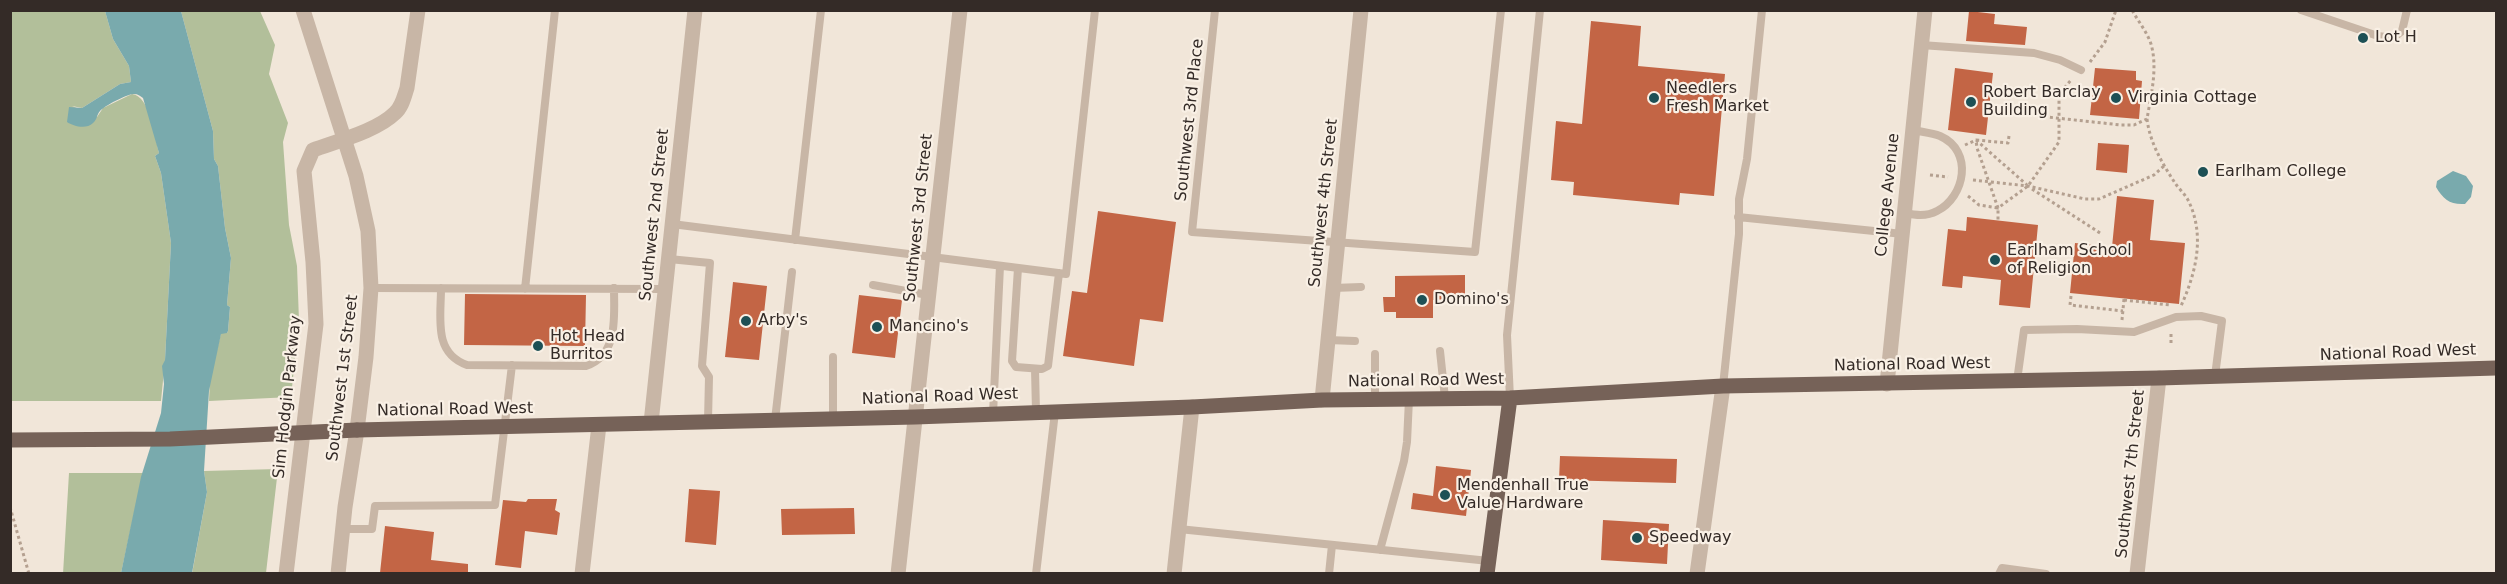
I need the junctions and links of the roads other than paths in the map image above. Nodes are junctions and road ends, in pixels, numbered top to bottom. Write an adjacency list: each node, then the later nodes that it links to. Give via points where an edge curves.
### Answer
1 (303, 10): 19 (street, Southwest 1st Street)
2 (418, 10): 19 (street, via 407,88 397,112 374,127)
3 (555, 10): 38 (lane)
4 (695, 10): 22 (street, Southwest 2nd Street)
5 (821, 10): 24 (lane)
6 (960, 10): 26 (street, Southwest 3rd Street)
7 (1095, 10): 31 (lane, via 1066,274)
8 (1215, 10): 25 (lane, Southwest 3rd Place, via 1192,232)
9 (1361, 10): 25 (street, Southwest 4th Street)
10 (1501, 10): 25 (lane, via 1475,252)
11 (1540, 10): 55 (lane, via 1507,335)
12 (1762, 10): 21 (lane)
13 (1925, 10): 16 (street, College Avenue)
14 (2301, 10): 15 (lane, via 2393,38 2402,31)
15 (2408, 10)
16 (1922, 45): 17 (lane, via 2034,53); 18 (street, College Avenue)
17 (2081, 70)
18 (1913, 130): 20 (street, College Avenue); 20 (lane, via 1942,136 1957,150 1963,163 1962,178 1955,197 1936,212)
19 (344, 138): 34 (street, Southwest 1st Street, via 368,231); 77 (street, Sim Hodgin Parkway, via 313,150 304,171 315,324)
20 (1904, 213): 23 (street, College Avenue)
21 (1738, 217): 23 (lane); 53 (lane)
22 (672, 224): 24 (lane); 27 (street, Southwest 2nd Street)
23 (1903, 234): 52 (street, College Avenue)
24 (795, 240): 26 (lane)
25 (1338, 242): 37 (street, Southwest 4th Street)
26 (933, 257): 28 (lane); 40 (street, Southwest 3rd Street)
27 (669, 259): 39 (street, Southwest 2nd Street); 66 (lane, via 710,263 702,366 709,377)
28 (1000, 266): 29 (lane); 62 (lane)
29 (1018, 268): 31 (lane); 48 (lane, via 1012,363)
30 (792, 272): 65 (lane)
31 (1059, 273): 48 (lane, via 1049,362 1045,368)
32 (873, 285): 40 (lane)
33 (1361, 287): 37 (lane)
34 (371, 288): 35 (lane); 70 (street, Southwest 1st Street)
35 (441, 288): 38 (lane); 46 (lane, via 441,335 446,351 455,361 468,365)
36 (614, 288): 38 (lane); 39 (lane); 46 (lane, via 611,342 598,362 586,366)
37 (1333, 288): 41 (street, Southwest 4th Street)
38 (525, 289)
39 (665, 289): 67 (street, Southwest 2nd Street)
40 (928, 295): 63 (street, Southwest 3rd Street)
41 (1328, 340): 42 (lane); 58 (street, Southwest 4th Street)
42 (1355, 341)
43 (1440, 351): 54 (lane)
44 (1375, 354): 56 (lane)
45 (833, 357): 64 (lane)
46 (512, 365): 69 (lane)
47 (2496, 368): 49 (main road, National Road West)
48 (1035, 369): 60 (lane)
49 (2215, 376): 50 (main road, National Road West); 51 (lane, via 2222,321 2176,316 2134,332 2024,330)
50 (2159, 378): 51 (main road, National Road West); 87 (street, Southwest 7th Street)
51 (2017, 381): 52 (main road, National Road West)
52 (1887, 384): 53 (main road, National Road West)
53 (1723, 386): 55 (main road, National Road West); 84 (street)
54 (1445, 398): 55 (main road, National Road West); 57 (main road, National Road West)
55 (1510, 398): 76 (main road)
56 (1375, 399): 57 (main road, National Road West); 58 (main road, National Road West)
57 (1409, 399): 75 (lane, via 1404,461)
58 (1322, 400): 59 (main road, National Road West)
59 (1191, 408): 61 (main road, National Road West); 73 (street)
60 (1036, 412): 61 (main road, National Road West); 62 (main road, National Road West)
61 (1055, 412): 81 (lane)
62 (993, 414): 63 (main road, National Road West)
63 (915, 417): 64 (main road, National Road West); 80 (street, Southwest 3rd Street)
64 (833, 418): 65 (main road, National Road West)
65 (775, 420): 66 (main road, National Road West)
66 (708, 421): 67 (main road, National Road West)
67 (651, 423): 68 (main road, National Road West)
68 (599, 425): 69 (main road, National Road West); 79 (street)
69 (505, 427): 70 (main road, National Road West); 72 (lane, via 495,505 375,506 372,529)
70 (357, 430): 71 (main road, National Road West, bridge, via 170,439); 72 (street, Southwest 1st Street)
71 (10, 440)
72 (342, 528): 78 (street, Southwest 1st Street)
73 (1179, 529): 74 (lane); 82 (street)
74 (1332, 545): 75 (lane); 83 (lane)
75 (1380, 550): 76 (lane)
76 (1488, 567)
77 (286, 573)
78 (338, 573)
79 (582, 573)
80 (898, 573)
81 (1036, 573)
82 (1174, 573)
83 (1329, 573)
84 (1696, 573)
85 (2000, 573): 86 (lane, via 2002,568)
86 (2046, 573)
87 (2137, 573)

